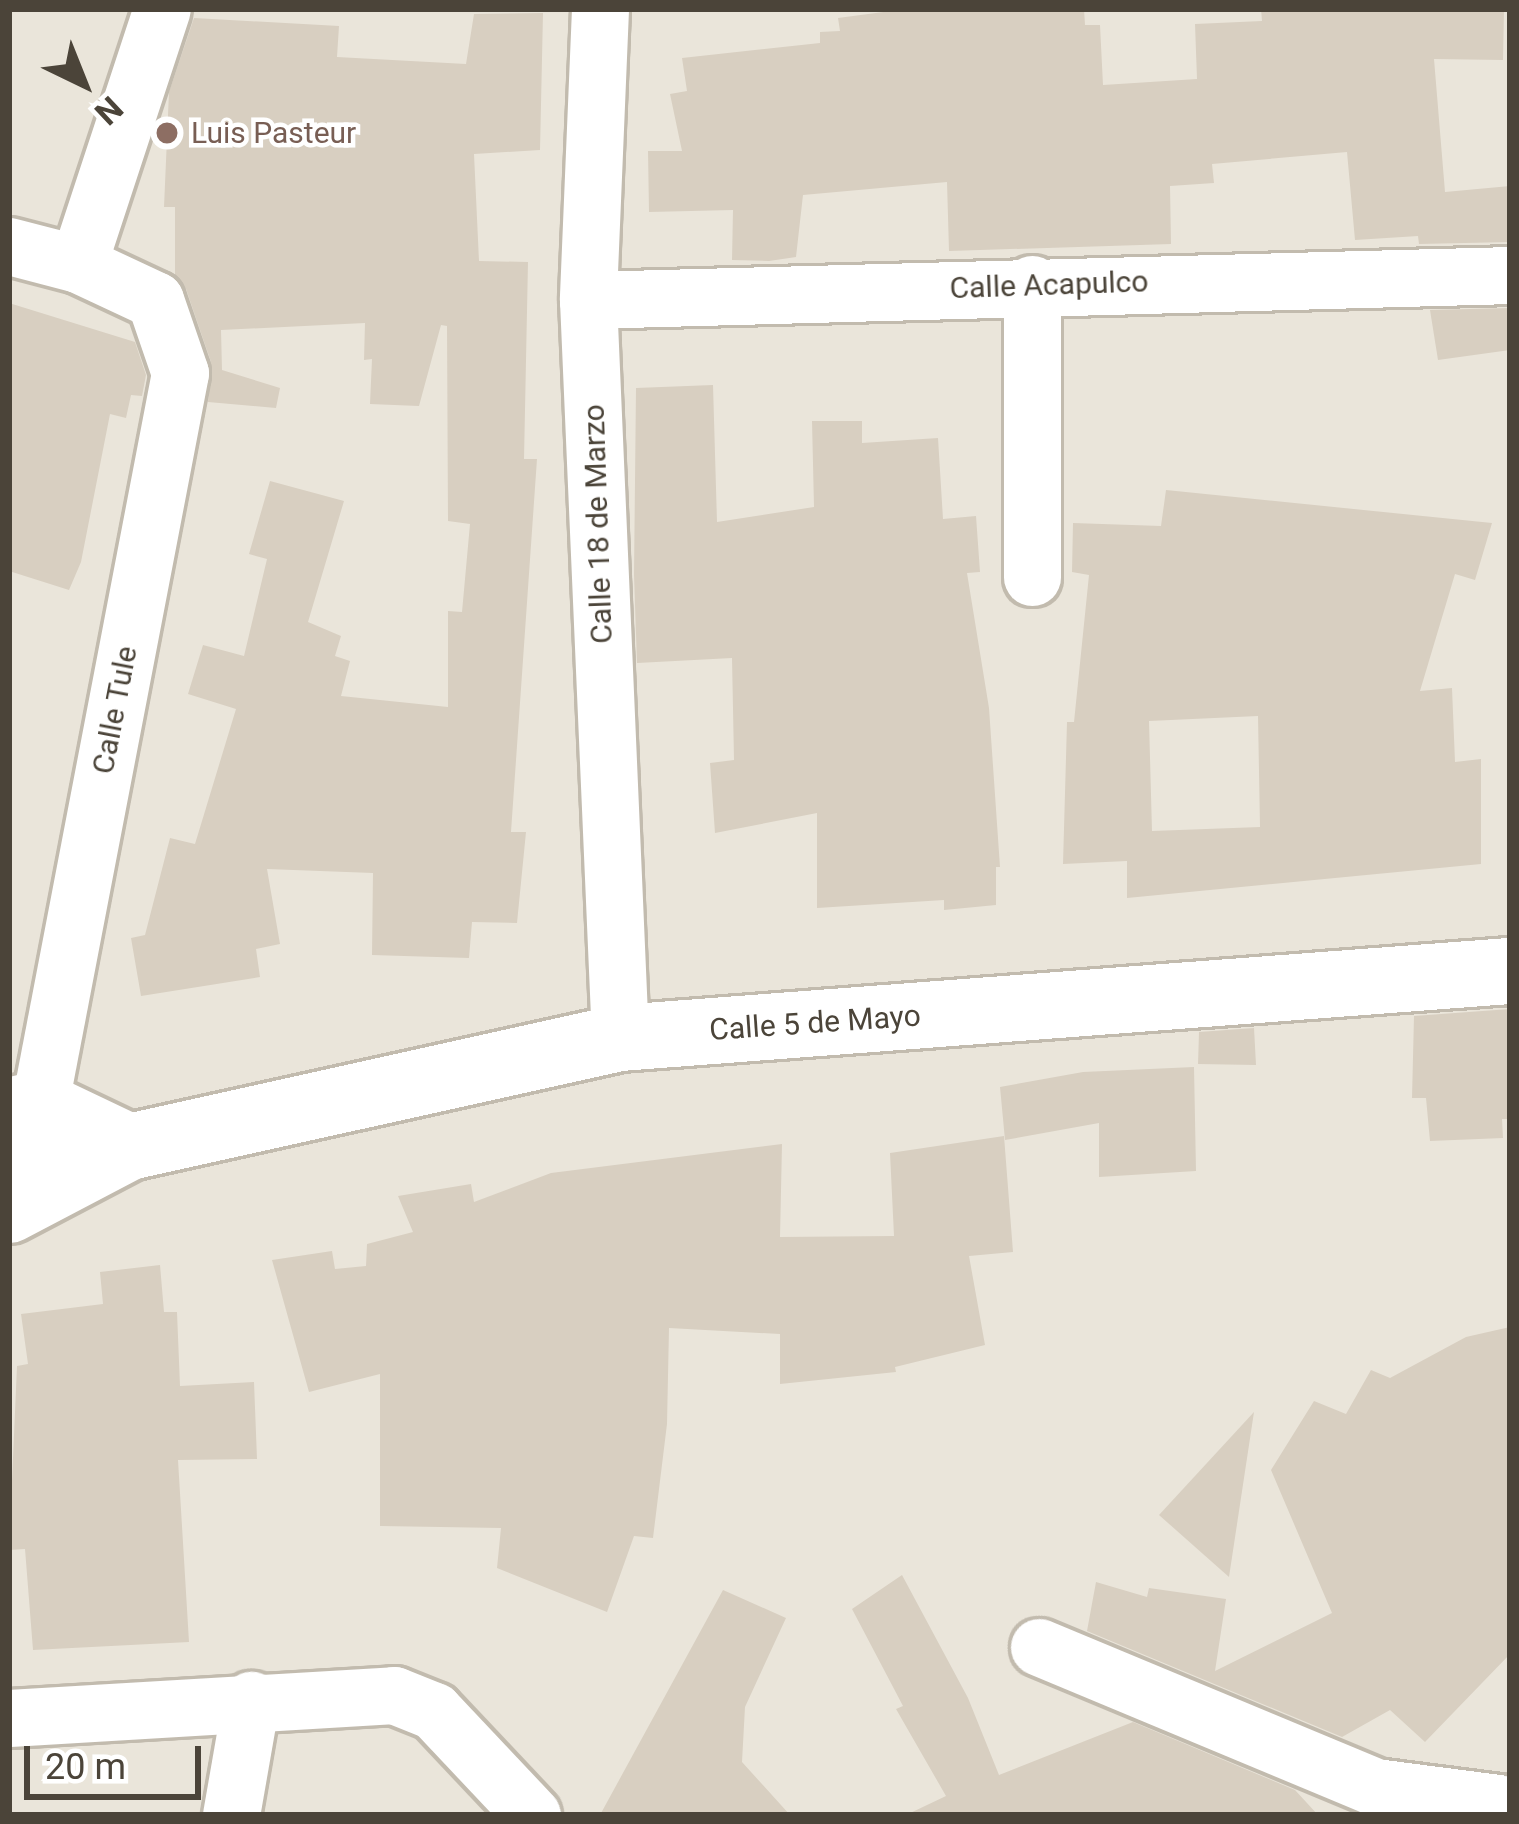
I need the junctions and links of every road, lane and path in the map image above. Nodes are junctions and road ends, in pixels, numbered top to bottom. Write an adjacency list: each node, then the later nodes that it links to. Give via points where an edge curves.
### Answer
1 (162, 9): 4 (street)
2 (600, 9): 7 (street, Calle 18 de Marzo)
3 (9, 246): 4 (street, Calle Tule)
4 (78, 264): 11 (street, Calle Tule, via 154,300 180,373)
5 (1510, 275): 6 (street, Calle Acapulco)
6 (1032, 284): 7 (street, Calle Acapulco); 8 (street)
7 (588, 300): 10 (street, Calle 18 de Marzo)
8 (1032, 577)
9 (1510, 971): 10 (street, Calle 5 de Mayo)
10 (620, 1038): 12 (street, Calle 5 de Mayo)
11 (24, 1107): 12 (street); 13 (street, Calle Tule)
12 (130, 1147): 13 (street, Calle 5 de Mayo)
13 (15, 1208)
14 (1040, 1647): 17 (street, via 1375,1787)
15 (251, 1700): 16 (street); 18 (street); 19 (street, via 394,1695 434,1712)
16 (9, 1718)
17 (1503, 1804)
18 (231, 1815)
19 (532, 1815)

